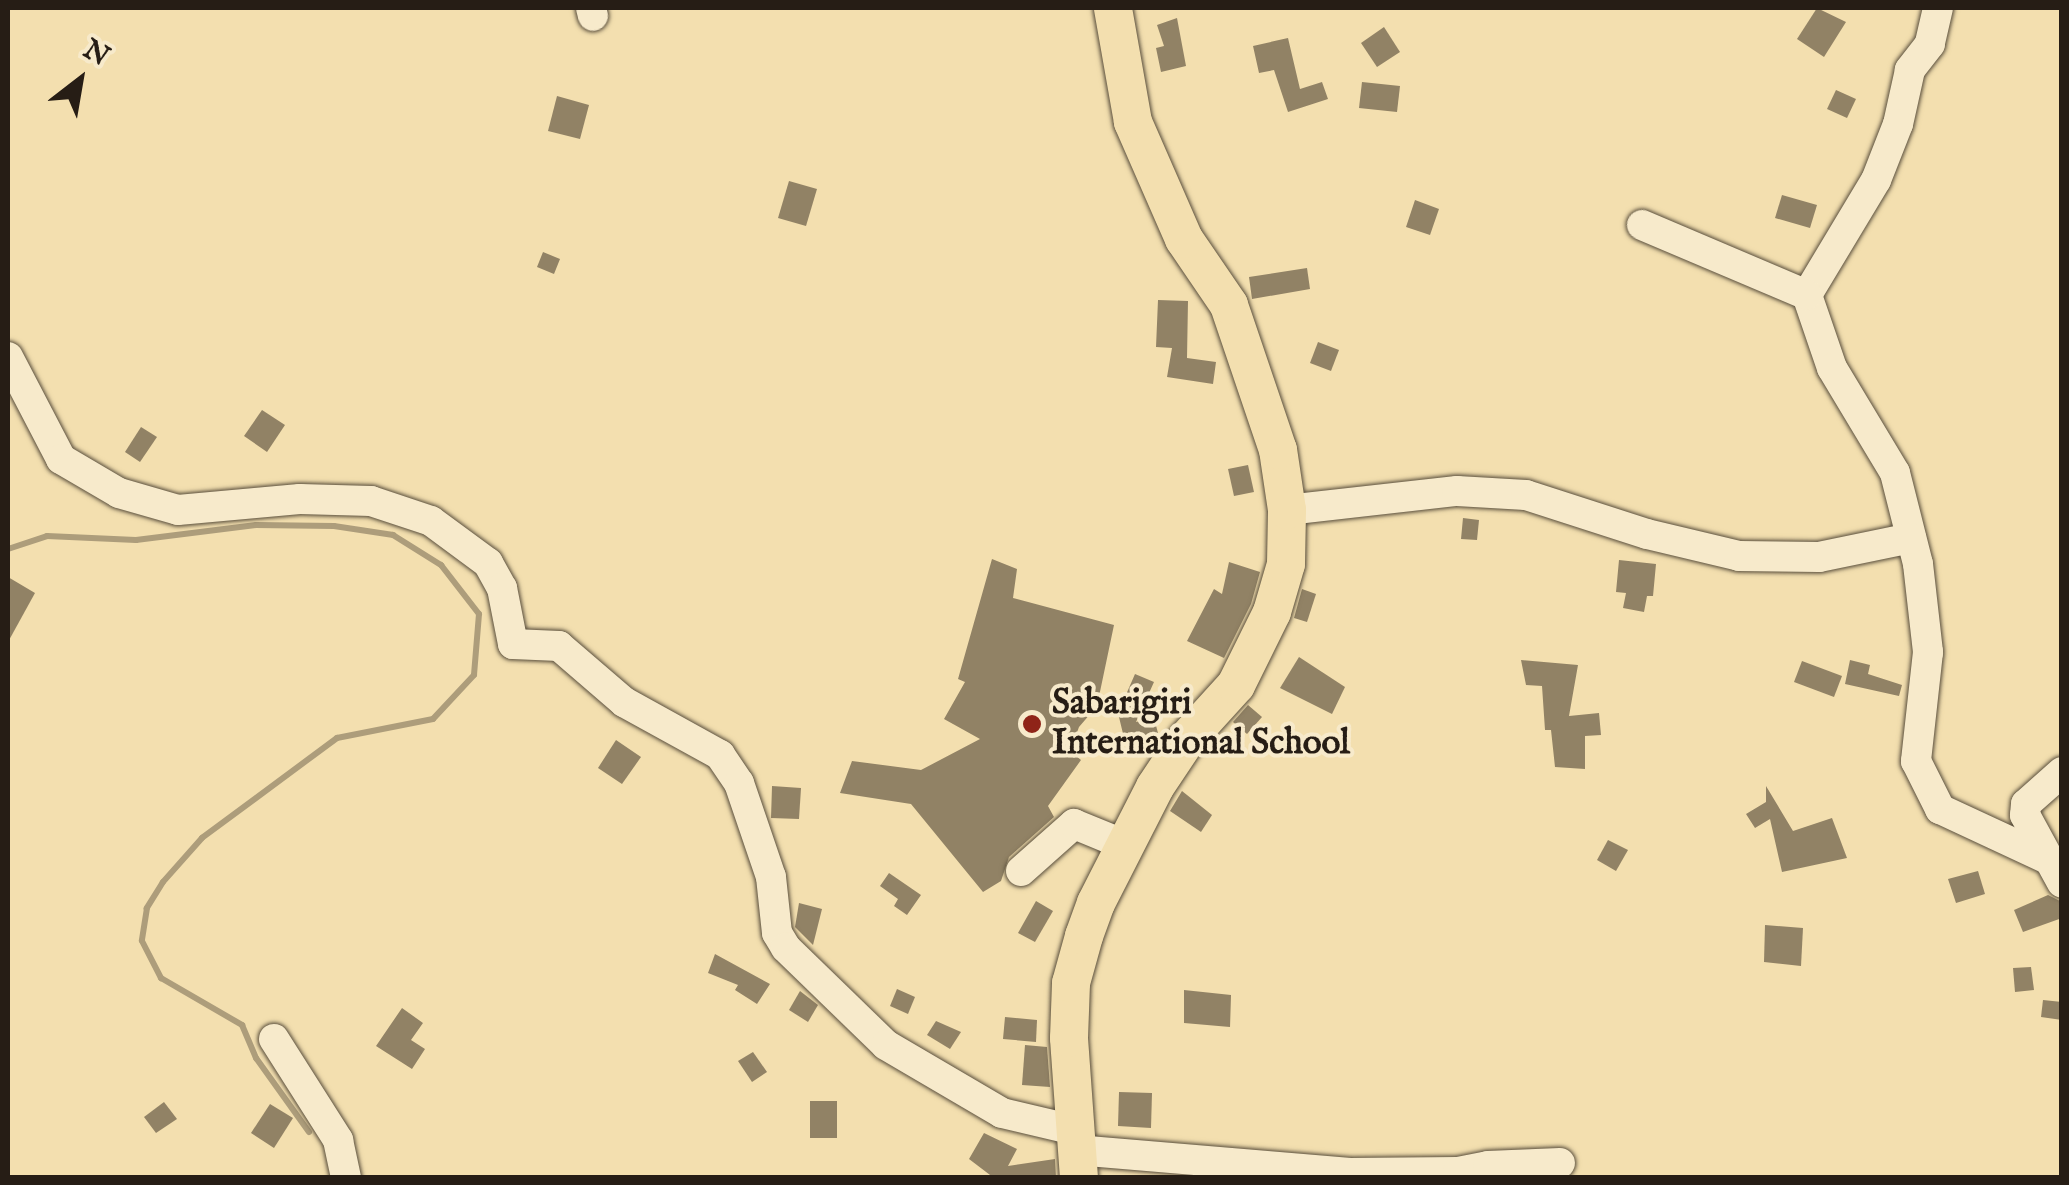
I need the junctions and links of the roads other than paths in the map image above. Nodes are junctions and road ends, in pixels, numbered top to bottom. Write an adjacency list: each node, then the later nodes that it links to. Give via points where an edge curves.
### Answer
1 (1113, 8): 6 (main road, via 1133,122 1184,239 1229,305 1278,450)
2 (1938, 8): 4 (street, via 1930,44 1910,70 1876,180)
3 (1642, 225): 4 (street)
4 (1808, 295): 7 (street, via 1832,368 1895,473)
5 (8, 358): 13 (street, via 62,459 119,494 178,510 300,499 371,501 431,521 488,563 502,588 513,644 559,646 624,702 720,755 740,784 771,876 777,933 886,1045)
6 (1286, 510): 7 (street, via 1457,491 1526,495 1740,556 1818,557); 9 (main road, via 1286,564 1272,612 1236,684 1187,739)
7 (1911, 538): 11 (street, via 1928,652 1916,760 1940,809)
8 (2062, 772): 11 (street, via 2026,804 2031,832)
9 (1124, 845): 10 (street, via 1074,824); 13 (main road, via 1096,902 1072,982)
10 (1021, 870)
11 (2057, 872)
12 (274, 1040): 16 (street, via 338,1140)
13 (1076, 1152): 15 (street)
14 (1560, 1162): 15 (street)
15 (1460, 1175)
16 (346, 1178)

